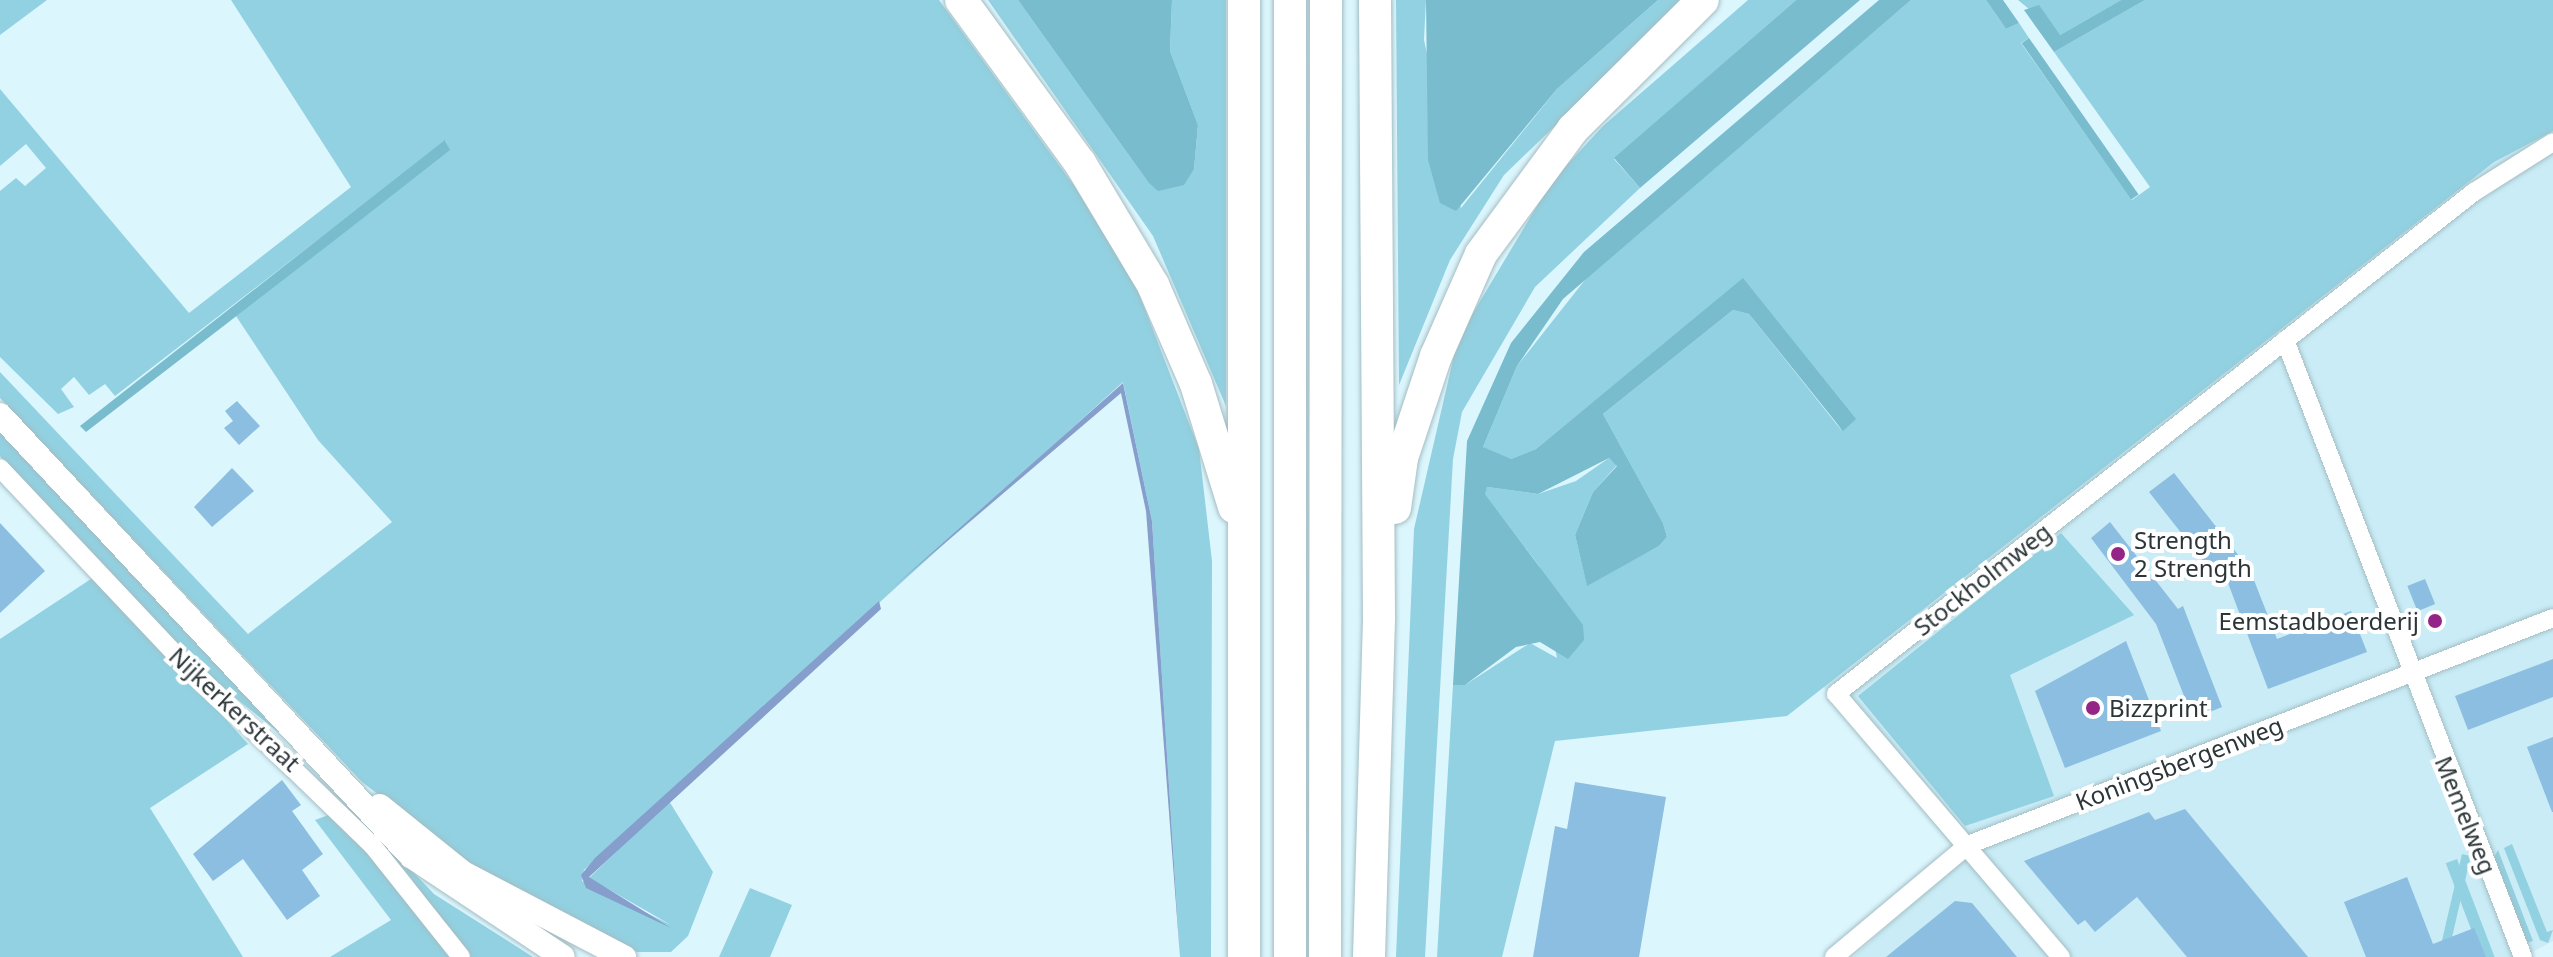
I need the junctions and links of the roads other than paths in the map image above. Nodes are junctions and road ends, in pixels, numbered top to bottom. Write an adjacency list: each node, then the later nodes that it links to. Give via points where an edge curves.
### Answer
1 (961, 0): 11 (highway, via 1080,163 1153,285 1196,384)
2 (1244, 0): 11 (highway)
3 (1290, 0): 21 (highway)
4 (1326, 0): 22 (highway)
5 (1375, 0): 12 (highway)
6 (1703, 0): 12 (highway, via 1573,129 1481,254 1402,458)
7 (2553, 143): 8 (street, Stockholmweg, via 2474,192)
8 (2285, 340): 14 (street); 16 (street, Stockholmweg, via 1836,694)
9 (0, 415): 15 (main road, Nijkerkerstraat)
10 (0, 468): 17 (street, Nijkerkerstraat, via 183,662 372,845)
11 (1245, 549): 20 (highway)
12 (1379, 618): 23 (highway)
13 (2553, 618): 14 (street, Koningsbergenweg)
14 (2410, 674): 16 (street, Koningsbergenweg); 26 (street, Memelweg)
15 (343, 779): 18 (main road, Nijkerkerstraat, via 423,866); 19 (main road, Nijkerkerstraat, via 463,873)
16 (1968, 845): 24 (street, Koningsbergenweg); 25 (street)
17 (461, 957)
18 (563, 957)
19 (624, 957)
20 (1244, 957)
21 (1290, 957)
22 (1325, 957)
23 (1369, 957)
24 (1834, 957)
25 (2061, 957)
26 (2523, 957)

